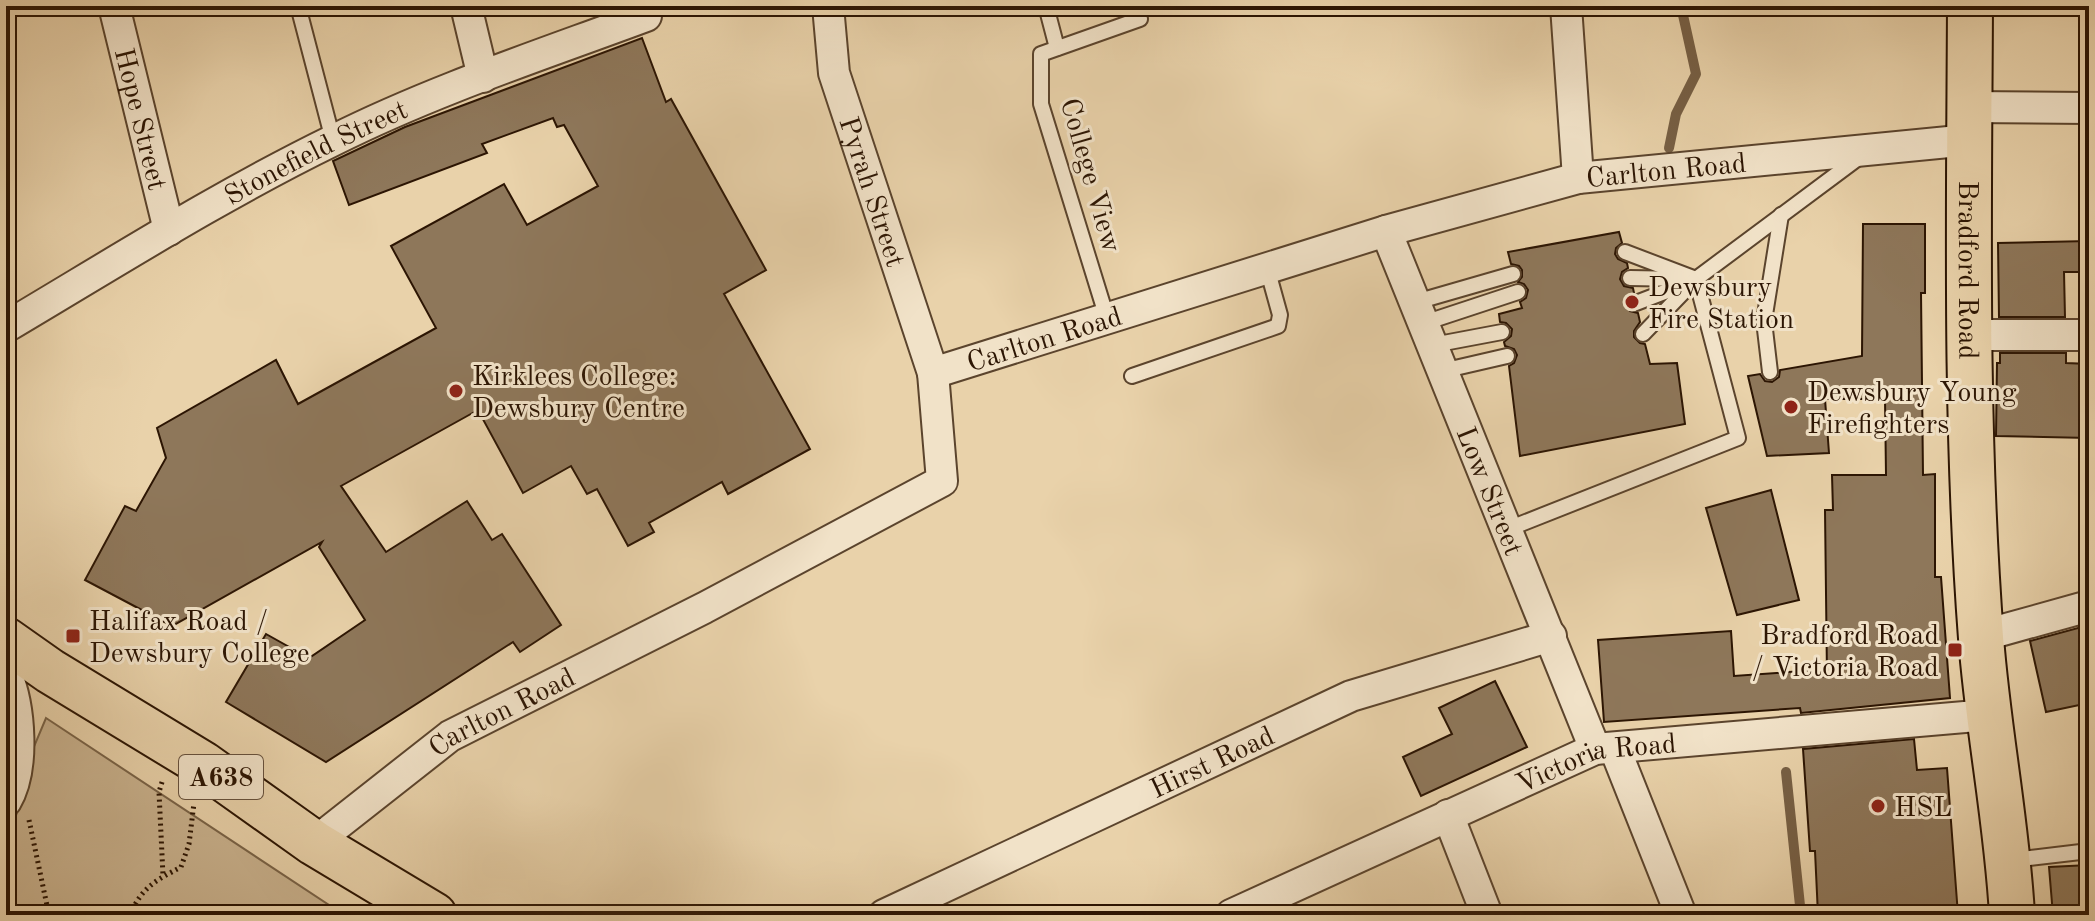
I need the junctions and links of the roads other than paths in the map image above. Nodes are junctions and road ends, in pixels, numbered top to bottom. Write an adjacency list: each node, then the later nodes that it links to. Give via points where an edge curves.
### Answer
1 (114, 6): 18 (street, Hope Street)
2 (298, 6): 14 (lane)
3 (466, 6): 11 (street)
4 (828, 6): 36 (street, Pyrah Street, via 834,73)
5 (1046, 6): 10 (lane)
6 (1566, 6): 16 (street)
7 (1970, 6): 13 (main road, Bradford Road)
8 (645, 11): 11 (street, Stonefield Street)
9 (1140, 19): 10 (lane)
10 (1057, 48): 27 (lane, College View, via 1041,54 1041,104)
11 (483, 77): 14 (street, Stonefield Street)
12 (2089, 108): 13 (street, Carlton Road)
13 (1969, 124): 15 (street, Carlton Road); 32 (main road, Bradford Road)
14 (333, 140): 18 (street, Stonefield Street)
15 (1868, 151): 16 (street, Carlton Road); 17 (lane)
16 (1578, 178): 19 (street, Carlton Road)
17 (1781, 215): 24 (lane); 35 (lane, via 1764,321)
18 (169, 230): 28 (street, Stonefield Street)
19 (1386, 231): 21 (street, Carlton Road); 31 (street, Low Street)
20 (1625, 252): 24 (lane)
21 (1267, 268): 27 (street, Carlton Road); 37 (lane, via 1280,315 1278,326)
22 (1513, 274): 31 (lane)
23 (1630, 278): 24 (lane)
24 (1696, 279): 26 (lane); 30 (lane); 38 (lane, via 1738,438)
25 (1518, 292): 31 (lane)
26 (1636, 303)
27 (1107, 318): 36 (street, Carlton Road)
28 (6, 327)
29 (1502, 332): 31 (lane)
30 (1643, 334)
31 (1429, 335): 34 (lane); 38 (street, Low Street)
32 (1970, 335): 33 (street); 41 (main road, Bradford Road)
33 (2089, 335)
34 (1507, 356)
35 (1770, 372)
36 (933, 373): 48 (street, Carlton Road, via 942,481 450,736)
37 (1132, 376)
38 (1508, 529): 40 (street, Low Street)
39 (2089, 606): 41 (street)
40 (1551, 636): 45 (street, Low Street); 52 (street, Hirst Road, via 1351,696)
41 (1981, 636): 44 (main road, Bradford Road)
42 (6, 640): 48 (main road, A638)
43 (6, 673): 46 (street, via 18,714 16,761)
44 (1988, 715): 45 (street, Victoria Road); 50 (main road, Bradford Road)
45 (1605, 749): 47 (street, Victoria Road); 55 (street, Low Street)
46 (6, 801)
47 (1448, 815): 53 (street, Victoria Road); 54 (street)
48 (314, 843): 51 (main road, A638)
49 (2089, 851): 50 (lane)
50 (2009, 861): 56 (main road, Bradford Road)
51 (434, 915)
52 (884, 915)
53 (1231, 915)
54 (1487, 915)
55 (1681, 915)
56 (2012, 915)

